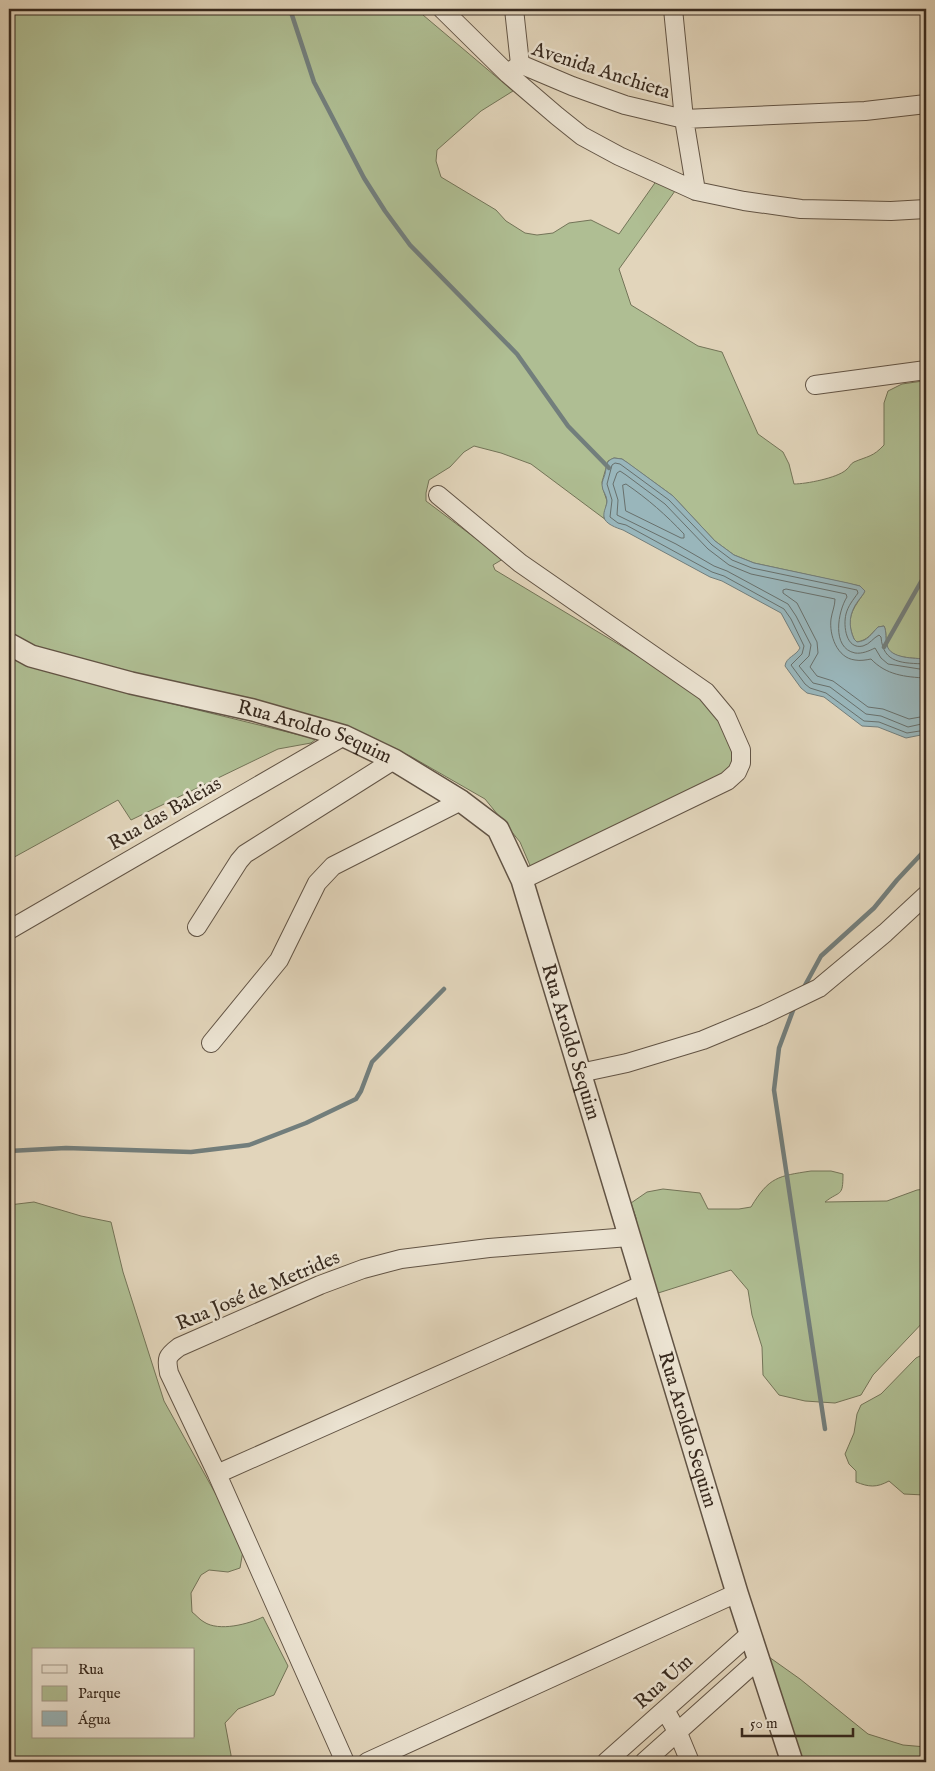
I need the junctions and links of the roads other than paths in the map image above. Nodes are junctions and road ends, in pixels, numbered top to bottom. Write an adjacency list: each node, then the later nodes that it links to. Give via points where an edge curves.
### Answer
1 (442, 9): 4 (street, Avenida Anchieta)
2 (514, 9): 4 (street)
3 (673, 9): 6 (street)
4 (514, 69): 6 (street, Avenida Anchieta, via 625,105); 7 (street, via 557,116 582,136)
5 (926, 104): 6 (street, Avenida Anchieta)
6 (684, 119): 7 (street)
7 (696, 191): 8 (street, via 801,209 891,211)
8 (926, 208)
9 (926, 370): 10 (street)
10 (815, 385)
11 (438, 495): 16 (street, via 520,563 706,692 726,716 741,750 741,763 727,782)
12 (9, 644): 13 (street, Rua Aroldo Sequim, via 31,656 131,683 254,710)
13 (344, 736): 14 (street, Rua Aroldo Sequim); 19 (street, Rua das Baleias)
14 (394, 760): 15 (street, Rua Aroldo Sequim); 18 (street, via 245,854)
15 (461, 801): 16 (street, Rua Aroldo Sequim, via 498,829); 20 (street, via 332,866 317,883 279,960)
16 (522, 880): 21 (street, Rua Aroldo Sequim)
17 (926, 895): 21 (street, via 885,934 819,988 703,1040 627,1063)
18 (197, 927)
19 (9, 930)
20 (211, 1043)
21 (580, 1073): 22 (street, Rua Aroldo Sequim)
22 (629, 1237): 23 (street, Rua Aroldo Sequim); 24 (street, Rua José de Metrides, via 401,1259 320,1285 179,1347 169,1354 166,1363)
23 (644, 1284): 24 (street); 25 (street, Rua Aroldo Sequim)
24 (217, 1474): 30 (street, Rua José de Metrides)
25 (737, 1593): 26 (street, Rua Aroldo Sequim); 31 (street)
26 (751, 1633): 27 (street, Rua Aroldo Sequim); 28 (street, Rua Um)
27 (759, 1659): 29 (street); 35 (street, Rua Aroldo Sequim)
28 (666, 1710): 29 (street); 32 (street, Rua Um)
29 (678, 1733): 33 (street); 34 (street)
30 (345, 1762)
31 (367, 1762)
32 (606, 1762)
33 (644, 1762)
34 (690, 1762)
35 (792, 1762)

